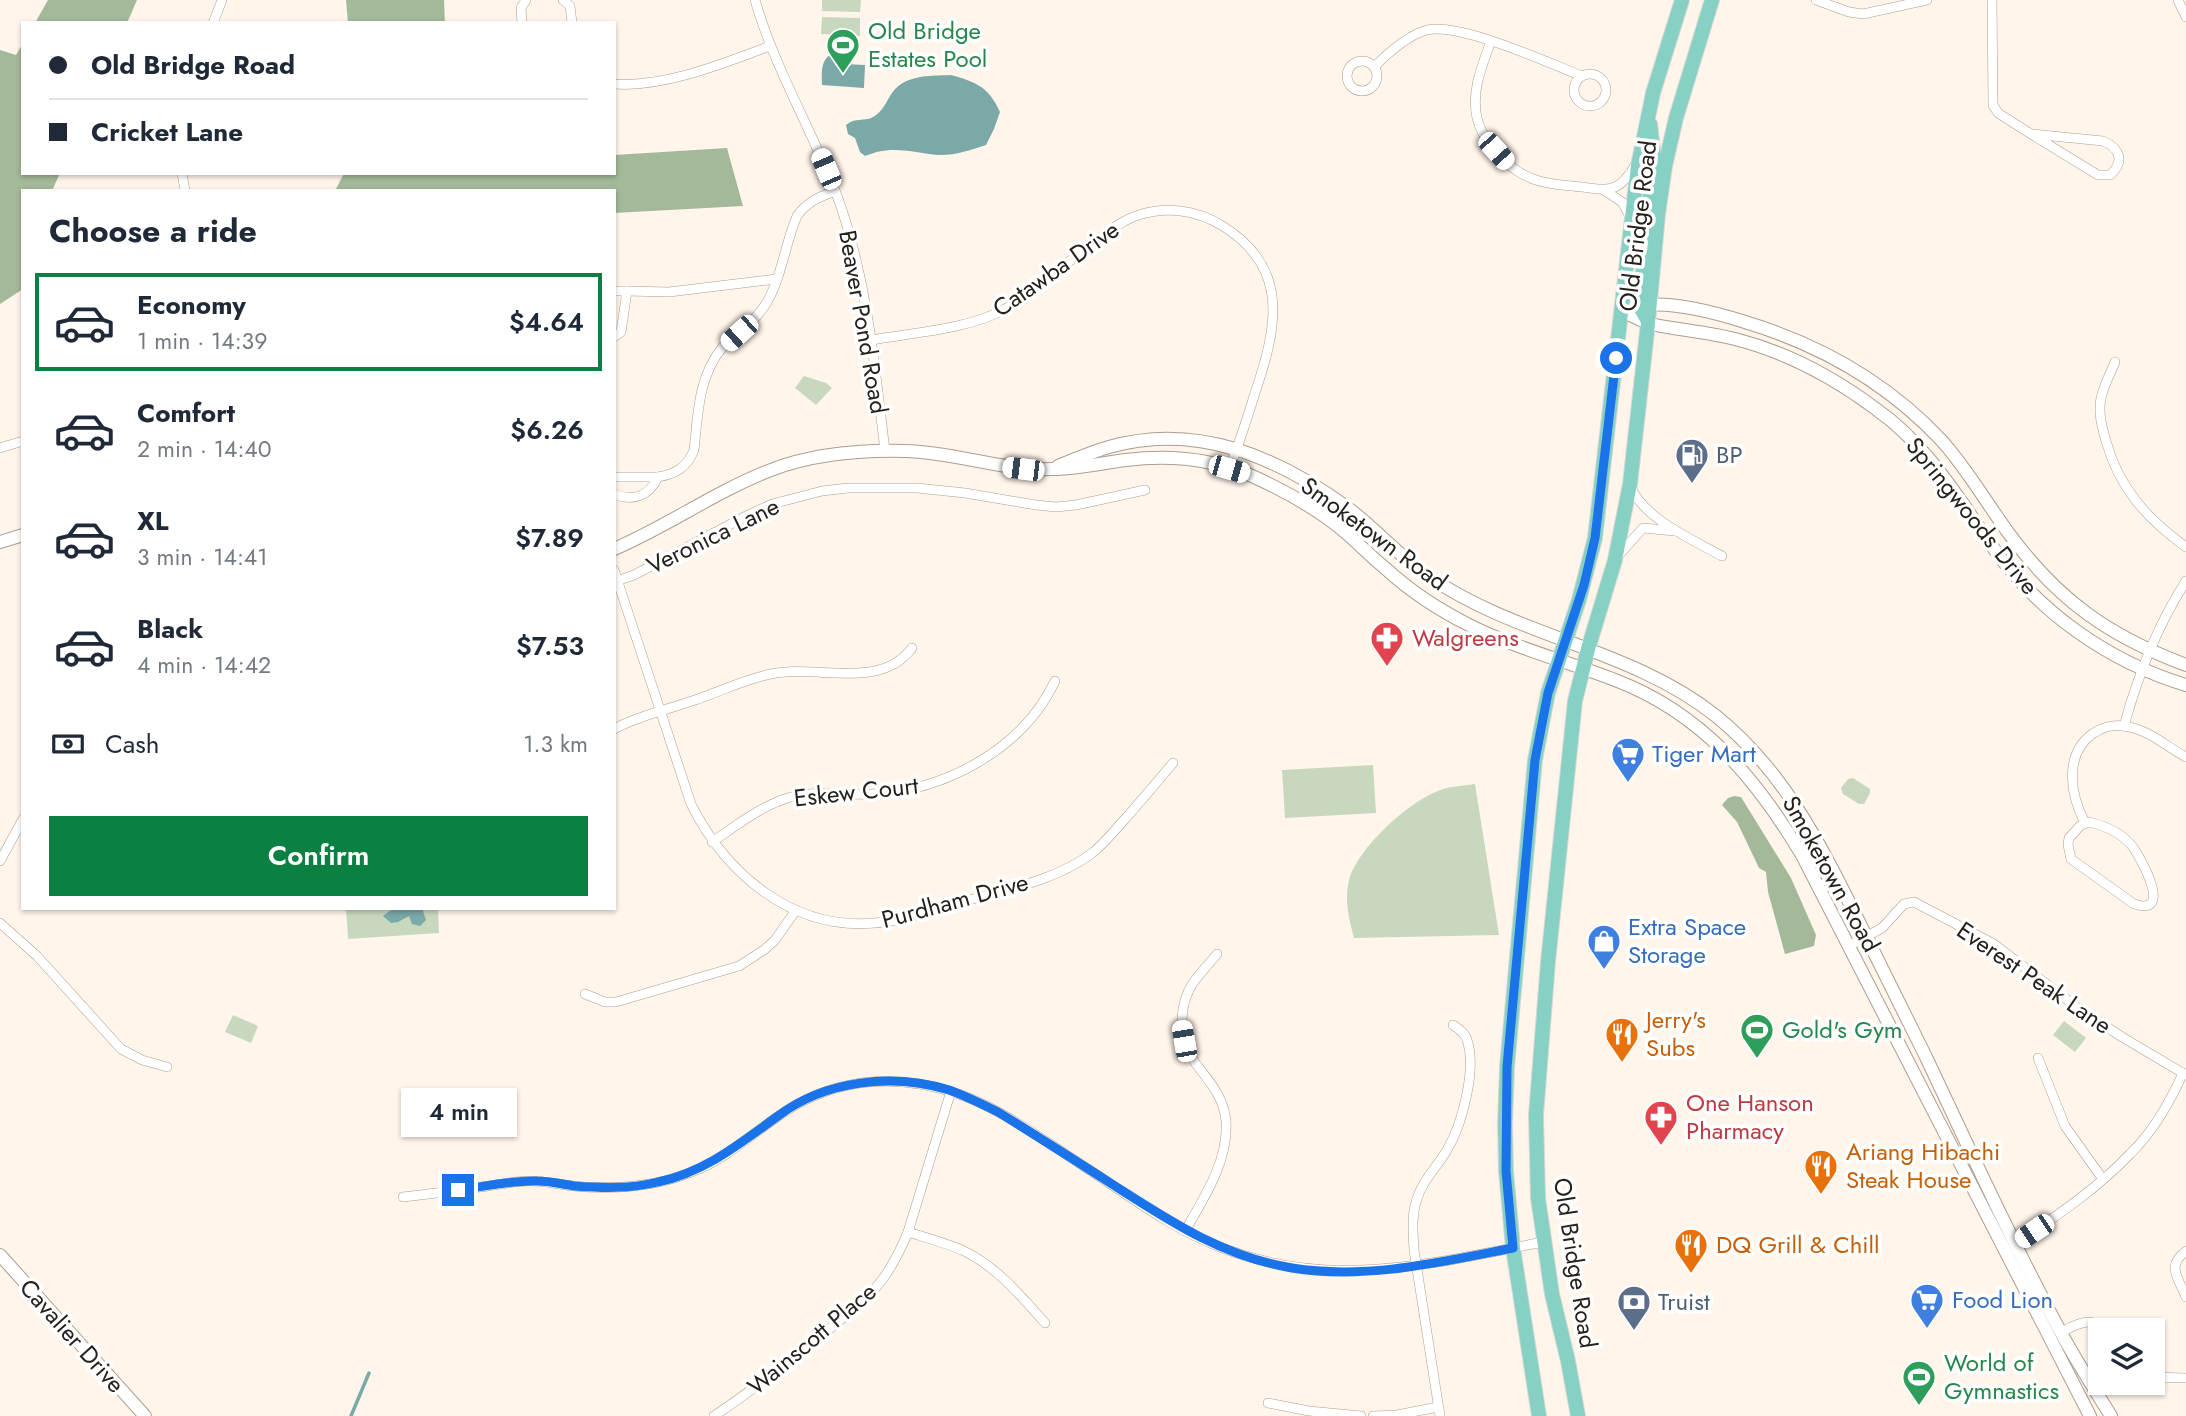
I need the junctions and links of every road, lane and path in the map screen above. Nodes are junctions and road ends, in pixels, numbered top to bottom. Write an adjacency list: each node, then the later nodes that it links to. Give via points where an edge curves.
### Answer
1 (222, 0): 12 (street)
2 (526, 0): 13 (street)
3 (563, 0): 14 (street)
4 (755, 0): 16 (street, Beaver Pond Road)
5 (1682, 0): 20 (main road, Old Bridge Road)
6 (1712, 0): 29 (main road, Old Bridge Road, via 1665,166)
7 (1816, 0): 8 (street, via 1863,14)
8 (1927, 0)
9 (1992, 0): 21 (street, via 1993,105)
10 (2178, 0): 11 (street)
11 (2186, 17)
12 (214, 21)
13 (522, 21)
14 (572, 21)
15 (1491, 41): 17 (street, via 1448,30 1427,30); 18 (street); 23 (street, via 1474,95 1477,120 1486,140 1505,162 1531,178)
16 (771, 46): 19 (street, via 661,81); 24 (street, Beaver Pond Road)
17 (1374, 66)
18 (1582, 76)
19 (616, 84)
20 (1648, 112): 22 (main road, Old Bridge Road); 29 (main road, via 1654,158)
21 (2031, 134): 21 (street, via 2098,175 2110,175 2118,166 2118,153 2103,141)
22 (1639, 160): 23 (street, via 1624,181); 25 (main road, Old Bridge Road)
23 (1604, 190): 25 (street, via 1622,202)
24 (835, 191): 26 (street, via 813,200 799,213); 33 (street, Beaver Pond Road, via 856,259)
25 (1632, 222): 30 (main road, Old Bridge Road)
26 (777, 279): 28 (street, via 668,292); 42 (street, via 765,307 723,347 707,374 691,457 677,472)
27 (616, 290): 28 (street)
28 (627, 291): 32 (street, via 621,332)
29 (1645, 305): 30 (street, Springwoods Drive); 31 (main road); 58 (street, Springwoods Drive, via 1696,309 1764,328 1825,352 1876,384 1924,423 1964,467 2009,534 2054,588 2100,624)
30 (1622, 311): 31 (street, Springwoods Drive); 55 (main road, Old Bridge Road, via 1595,538)
31 (1648, 323): 43 (main road, Old Bridge Road); 62 (street, Springwoods Drive, via 1707,332 1772,351 1828,376 1879,410 1942,473 2026,588 2105,651)
32 (616, 336)
33 (871, 340): 37 (street, Catawba Drive, via 969,323 1001,311 1117,225 1139,215 1170,210 1198,215 1229,230 1249,248 1261,263 1273,297 1273,331); 38 (street, Beaver Pond Road)
34 (2115, 362): 49 (street, via 2104,387 2100,414 2110,456 2139,507)
35 (21, 442): 36 (street)
36 (0, 448)
37 (1237, 448): 39 (street, Catawba Drive); 40 (street, Smoketown Road, via 1199,439 1158,439 1110,446); 55 (street, Smoketown Road, via 1321,490 1454,593)
38 (885, 451): 40 (street, Smoketown Road, via 942,454); 50 (street, Smoketown Road, via 815,458 775,468)
39 (1229, 469): 40 (street, Smoketown Road, via 1194,460 1146,458); 59 (street, Smoketown Road, via 1318,512 1387,570 1457,619)
40 (1048, 470)
41 (616, 477): 42 (street)
42 (658, 477): 45 (street, via 641,496)
43 (1630, 484): 46 (street, via 1642,506); 52 (main road, Old Bridge Road)
44 (1145, 491): 53 (street, Veronica Lane, via 1056,507 917,488 822,491 772,504)
45 (616, 495)
46 (1678, 531): 51 (street); 52 (street, via 1643,528)
47 (21, 536): 48 (street)
48 (0, 541)
49 (2186, 547)
50 (616, 549)
51 (1722, 556)
52 (1615, 560): 57 (main road, Old Bridge Road)
53 (616, 581): 65 (street, Purdham Drive)
54 (2186, 581): 58 (street)
55 (1564, 640): 57 (street, Smoketown Road); 59 (main road, Old Bridge Road)
56 (912, 648): 65 (street, via 881,671 773,673)
57 (1588, 649): 61 (main road, Old Bridge Road); 76 (street, Smoketown Road, via 1670,684 1750,747 1802,813)
58 (2149, 650): 60 (street, Springwoods Drive); 62 (street)
59 (1558, 660): 61 (street, Smoketown Road); 91 (main road, Old Bridge Road, via 1535,760 1507,1067 1506,1171)
60 (2186, 665)
61 (1582, 668): 77 (street, Smoketown Road, via 1641,691 1673,710 1743,769 1785,825); 89 (main road, Old Bridge Road, via 1571,736 1538,1076 1535,1152)
62 (2142, 669): 64 (street, Springwoods Drive); 66 (street)
63 (1055, 681): 72 (street, Eskew Court, via 1025,726 964,770 898,792 794,796 767,806)
64 (2186, 685)
65 (660, 710): 67 (street); 72 (street, Purdham Drive, via 691,804)
66 (2124, 726): 68 (street, via 2146,732); 71 (street, via 2095,732 2076,755 2072,783)
67 (616, 728)
68 (2186, 757)
69 (1172, 763): 74 (street, Purdham Drive, via 1103,844 1061,872 899,920 838,922)
70 (21, 823): 73 (street)
71 (2085, 823): 71 (street, via 2111,829 2133,847 2154,888 2150,903 2134,905 2071,859 2069,838)
72 (712, 842): 74 (street, Purdham Drive, via 751,883)
73 (0, 861)
74 (796, 910): 79 (street, via 775,940 740,966 616,1002)
75 (0, 923): 82 (street, via 37,956 121,1049)
76 (1867, 938): 77 (street, Everest Peak Lane); 83 (street, Everest Peak Lane, via 1882,929 1904,904 1914,902 1994,944 2078,1008); 90 (street, Smoketown Road)
77 (1849, 946): 109 (street, Smoketown Road)
78 (1217, 954): 87 (street, via 1186,997 1182,1025 1188,1049 1222,1103 1227,1129 1218,1167)
79 (585, 995)
80 (1453, 1025): 94 (street, via 1468,1043 1468,1088 1458,1129 1422,1185 1414,1207)
81 (2038, 1058): 85 (street, via 2065,1126)
82 (167, 1068)
83 (2184, 1074): 85 (street, via 2148,1134)
84 (951, 1091): 86 (street, via 895,1081 835,1088 798,1103 698,1170 656,1183 610,1188 526,1181); 87 (street, via 998,1112); 88 (street, Wainscott Place)
85 (2102, 1178): 90 (street)
86 (403, 1197)
87 (1185, 1231): 94 (street, via 1237,1254 1294,1268 1365,1271)
88 (908, 1232): 97 (street, via 945,1243 984,1263); 104 (street, Wainscott Place, via 891,1268 868,1296 757,1388)
89 (1543, 1242): 91 (street); 108 (main road, Old Bridge Road)
90 (2015, 1244): 98 (street, Smoketown Road)
91 (1513, 1248): 94 (street); 107 (main road, Old Bridge Road)
92 (2186, 1251): 95 (street, via 2175,1263)
93 (0, 1255): 103 (street, Cavalier Drive)
94 (1417, 1266): 102 (street)
95 (2186, 1297)
96 (2088, 1322): 98 (street)
97 (1045, 1323)
98 (2061, 1332): 110 (street, Smoketown Road)
99 (2165, 1377): 100 (street)
100 (2186, 1378)
101 (1268, 1403): 105 (street)
102 (1439, 1412): 106 (street)
103 (145, 1416)
104 (714, 1416)
105 (1361, 1416)
106 (1373, 1416)
107 (1539, 1416)
108 (1578, 1416)
109 (2090, 1416)
110 (2111, 1416)

